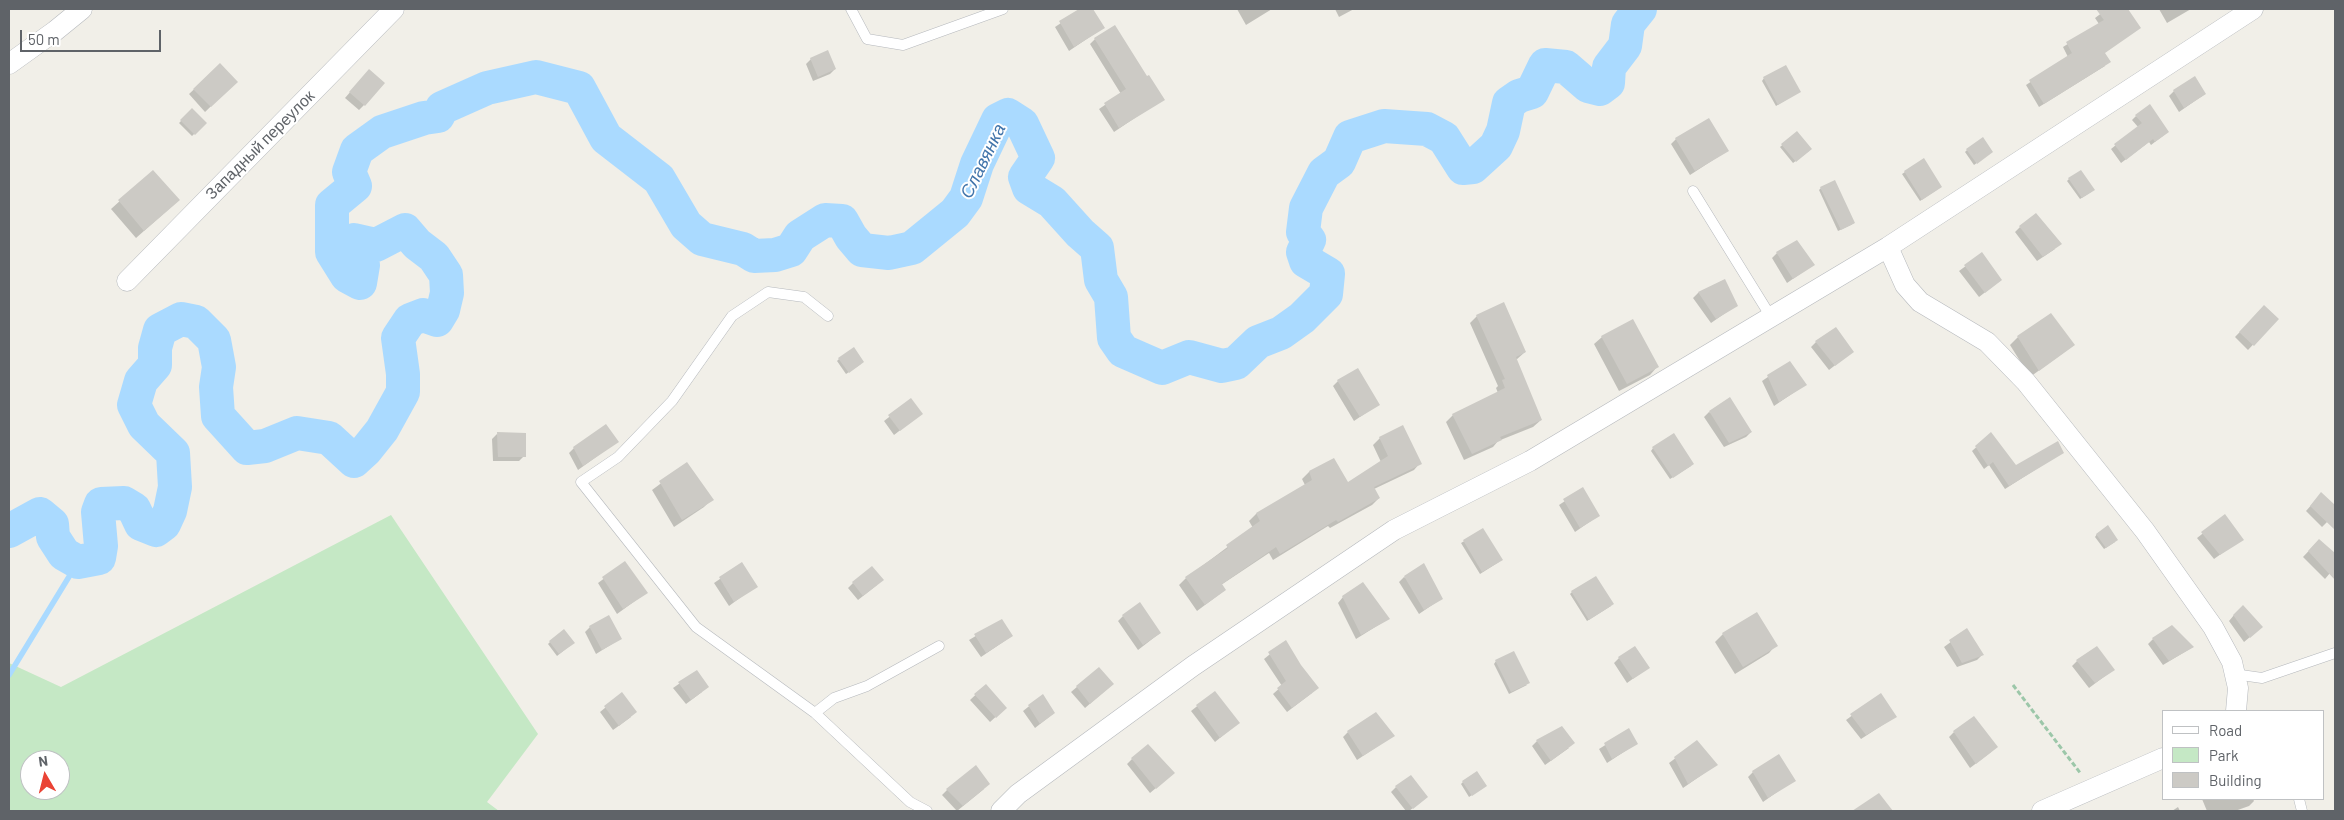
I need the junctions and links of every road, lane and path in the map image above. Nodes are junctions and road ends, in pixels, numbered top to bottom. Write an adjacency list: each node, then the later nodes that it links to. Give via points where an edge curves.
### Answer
1 (82, 9): 6 (street)
2 (394, 9): 9 (street, Западный переулок)
3 (851, 9): 4 (lane, via 867,39 903,45)
4 (1003, 9)
5 (2253, 9): 8 (street)
6 (9, 64)
7 (1693, 191): 11 (lane)
8 (1888, 247): 11 (street); 14 (street, via 1905,285 1920,302 1986,342 2026,382 2144,531 2208,619 2232,662)
9 (127, 281)
10 (828, 316): 17 (lane, via 804,297 768,292 732,316 672,400 618,457 581,482 696,626)
11 (1771, 317): 21 (street, via 1530,460 1394,530 1193,666 1018,794)
12 (939, 646): 17 (lane, via 867,686 834,698)
13 (2335, 653): 14 (lane, via 2262,678)
14 (2234, 674): 16 (street, via 2238,688)
15 (2014, 685): 19 (path)
16 (2236, 710)
17 (815, 713): 20 (lane, via 910,802)
18 (2162, 758): 19 (street)
19 (2093, 791): 22 (street)
20 (927, 811)
21 (1001, 811)
22 (2042, 811)

